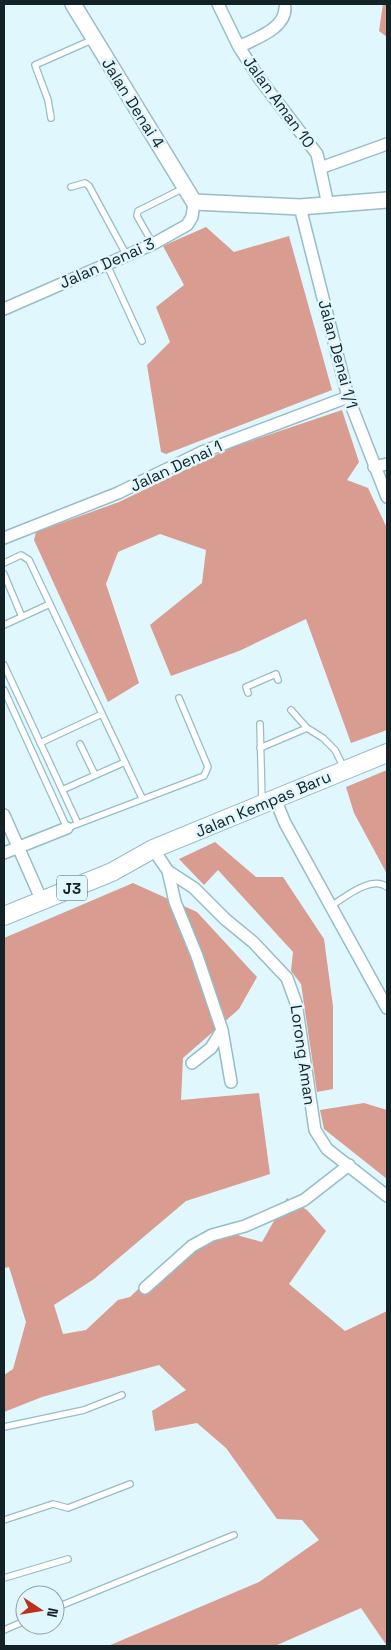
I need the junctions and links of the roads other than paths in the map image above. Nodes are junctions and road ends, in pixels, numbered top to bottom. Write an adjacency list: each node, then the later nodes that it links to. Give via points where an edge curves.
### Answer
1 (73, 4): 4 (street, Jalan Denai 4)
2 (218, 4): 5 (street, Jalan Aman 10)
3 (285, 8): 5 (street, via 282,22)
4 (94, 40): 6 (lane, via 35,65); 10 (street, Jalan Denai 4)
5 (239, 47): 8 (street, Jalan Aman 10, via 273,98 317,154)
6 (51, 118)
7 (387, 144): 8 (street)
8 (320, 168): 13 (street, Jalan Aman 10)
9 (71, 187): 16 (lane, via 89,186)
10 (185, 187): 12 (street, Jalan Denai 4); 15 (lane, via 138,211 137,216)
11 (387, 200): 13 (street)
12 (194, 202): 14 (street); 15 (street, Jalan Denai 3, via 187,225)
13 (328, 205): 14 (street)
14 (300, 207): 20 (street, Jalan Denai 1/1)
15 (153, 244): 16 (street, Jalan Denai 3)
16 (127, 256): 17 (street, Jalan Denai 3)
17 (107, 265): 18 (street, Jalan Denai 3); 19 (lane)
18 (4, 309)
19 (142, 341)
20 (348, 397): 22 (street, Jalan Denai 1/1); 24 (street, Jalan Denai 1, via 202,452 118,493)
21 (387, 464): 22 (street)
22 (374, 467): 23 (street, Jalan Denai 1/1)
23 (387, 497)
24 (4, 538)
25 (4, 563): 27 (lane, via 18,556 27,557)
26 (4, 574): 28 (lane)
27 (50, 604): 28 (lane); 36 (lane)
28 (22, 617): 29 (lane)
29 (4, 625)
30 (4, 665): 39 (lane)
31 (278, 680): 33 (lane, via 276,674 246,687)
32 (4, 690): 50 (lane)
33 (248, 693)
34 (179, 698): 47 (lane, via 208,767 207,772 204,776)
35 (292, 710): 38 (lane)
36 (102, 714): 39 (lane); 43 (lane)
37 (260, 724): 41 (lane)
38 (307, 728): 41 (lane); 44 (lane, via 335,750)
39 (40, 743): 46 (lane)
40 (80, 744): 45 (lane)
41 (260, 748): 48 (lane)
42 (387, 753): 44 (main road, Jalan Kempas Baru / J3)
43 (125, 762): 45 (lane); 47 (lane)
44 (345, 770): 48 (main road, Jalan Kempas Baru / J3)
45 (95, 775): 46 (lane)
46 (62, 790): 50 (lane)
47 (142, 798): 50 (lane)
48 (269, 801): 53 (main road, Jalan Kempas Baru / J3); 58 (street, via 285,823)
49 (4, 815): 51 (street)
50 (73, 826): 51 (street)
51 (19, 848): 52 (street); 56 (street)
52 (4, 853)
53 (146, 853): 54 (street, Lorong Aman); 56 (main road, Jalan Kempas Baru / J3, via 109,863); 59 (main road, Jalan Kempas Baru / J3, via 112,872)
54 (168, 871): 61 (street, via 175,902); 64 (street, Lorong Aman, via 194,888 287,978 296,1003 313,1126 325,1146)
55 (387, 887): 58 (lane, via 376,883 368,885)
56 (38, 892): 57 (main road, Jalan Kempas Baru / J3)
57 (4, 906)
58 (331, 906): 60 (street)
59 (4, 916)
60 (387, 1008)
61 (222, 1030): 62 (street, via 211,1048); 63 (street)
62 (192, 1063)
63 (231, 1082)
64 (349, 1165): 65 (street, Lorong Aman); 66 (street, via 297,1204 245,1226 212,1235 192,1246)
65 (387, 1196)
66 (145, 1288)
67 (122, 1395): 68 (lane, via 84,1410)
68 (4, 1427)
69 (130, 1484): 70 (lane, via 68,1508 53,1504)
70 (4, 1520)
71 (234, 1535): 74 (lane)
72 (68, 1559): 73 (lane)
73 (4, 1578)
74 (65, 1604)

